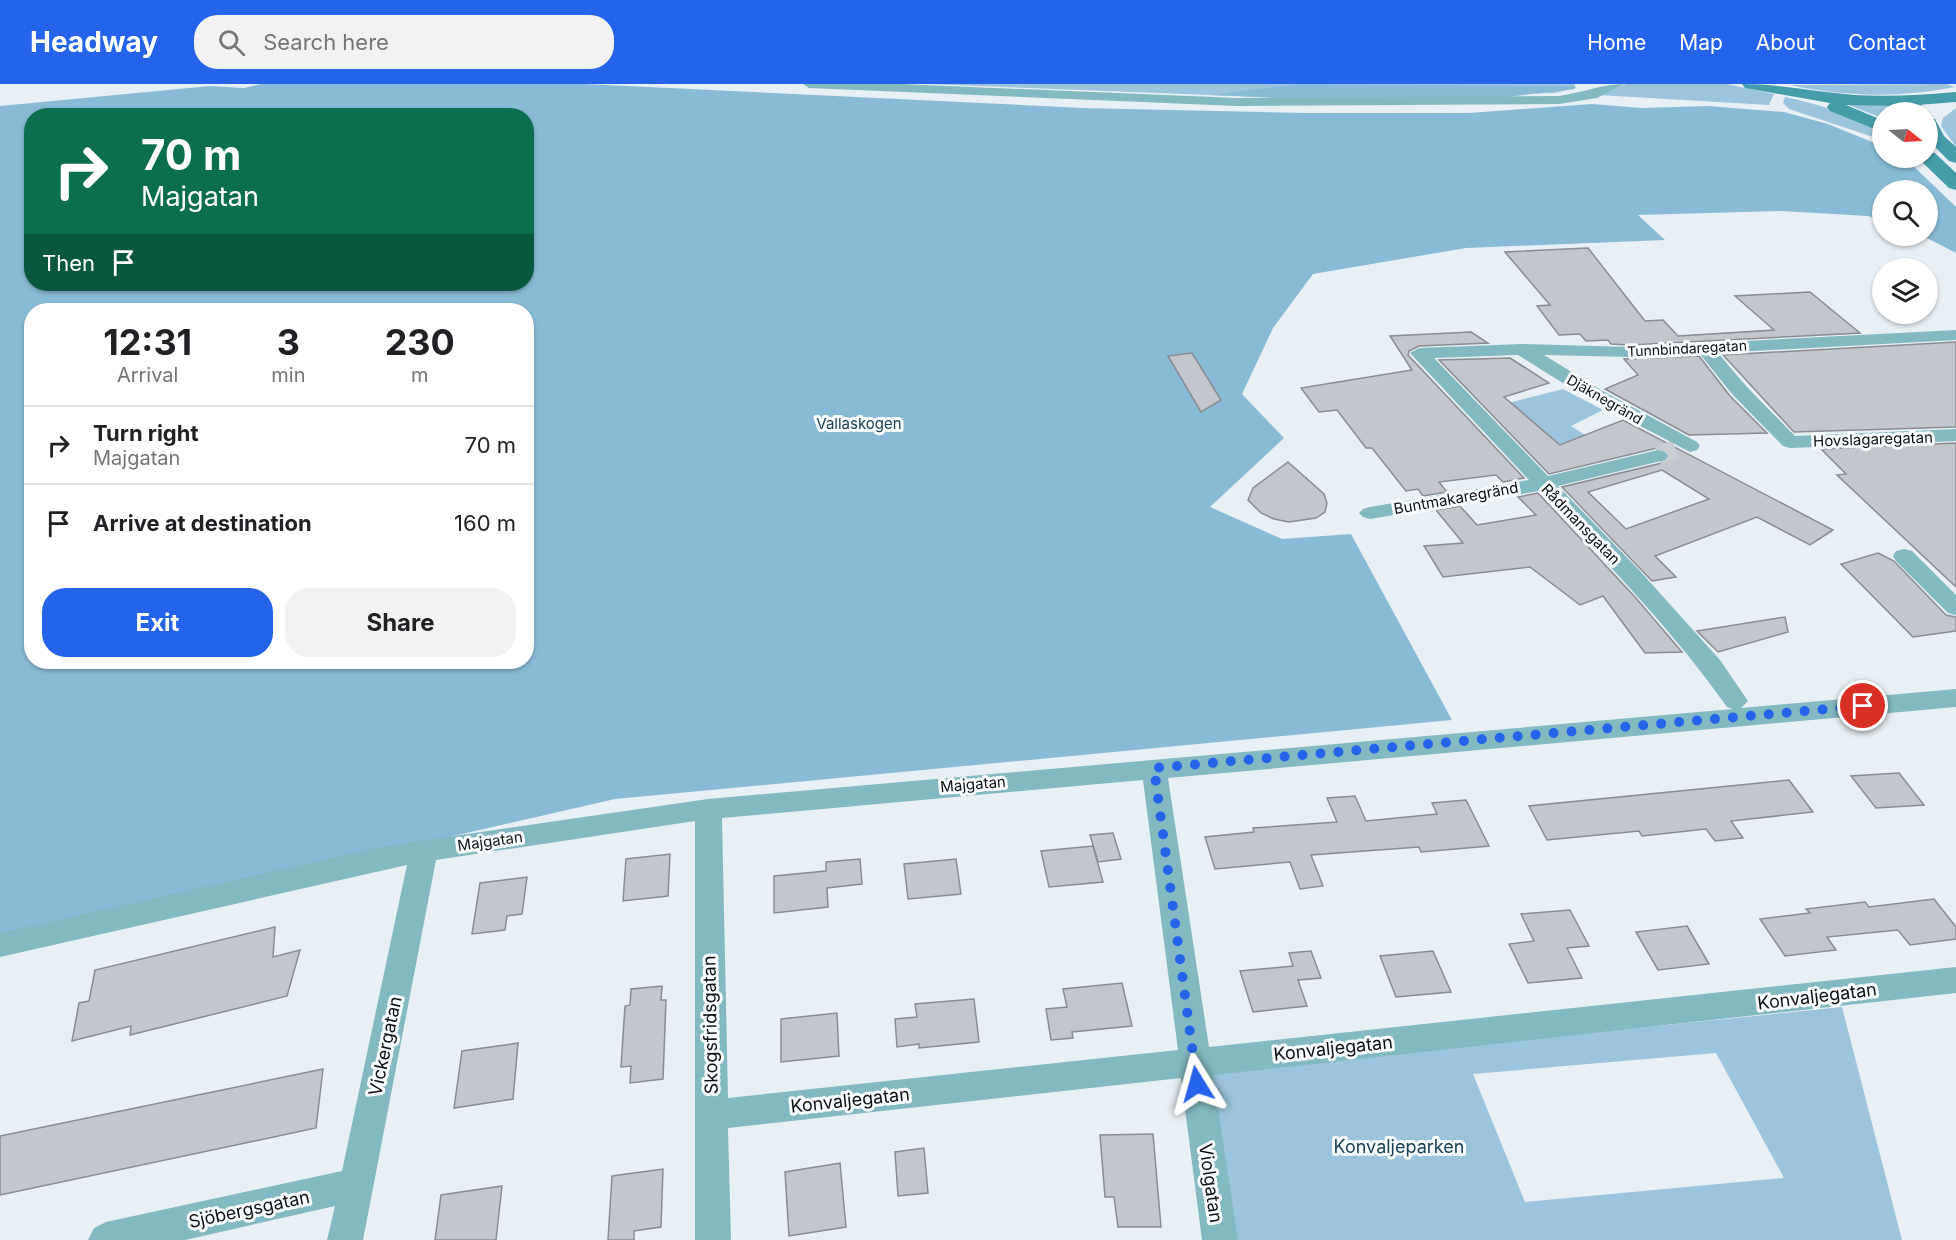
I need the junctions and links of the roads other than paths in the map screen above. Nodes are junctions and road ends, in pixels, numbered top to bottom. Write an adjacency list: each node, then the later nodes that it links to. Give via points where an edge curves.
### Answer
1 (809, 84): 7 (street, via 1237,102)
2 (1602, 84): 7 (street, via 1569,94)
3 (1618, 84): 7 (street, via 1575,98)
4 (1751, 84): 5 (main road)
5 (1785, 92): 6 (main road, via 1893,101); 9 (main road)
6 (1956, 97): 8 (main road)
7 (1521, 101)
8 (1938, 106)
9 (1872, 122)
10 (1938, 141): 11 (main road)
11 (1956, 157)
12 (1938, 167): 13 (main road)
13 (1956, 184)
14 (1956, 335): 15 (street, Tunnbindaregatan)
15 (1705, 348): 16 (street, Tunnbindaregatan, via 1630,352); 18 (street, Hovslagaregatan, via 1790,442)
16 (1522, 349): 17 (street, Tunnbindaregatan); 19 (street, Djäknegränd)
17 (1419, 353): 20 (street, Rådmansgatan)
18 (1956, 435)
19 (1675, 450): 20 (street, Buntmakaregränd)
20 (1541, 484): 21 (street, Buntmakaregränd); 25 (street, Rådmansgatan, via 1632,576 1711,666)
21 (1370, 513)
22 (1904, 556): 23 (street)
23 (1956, 608)
24 (1956, 698): 26 (street, Majgatan)
25 (1736, 701)
26 (1154, 768): 27 (street, Majgatan); 31 (street, Violgatan)
27 (708, 809): 28 (street, Majgatan); 32 (street, Skogsfridsgatan)
28 (424, 851): 29 (street, Majgatan); 33 (street, Vickergatan)
29 (0, 945)
30 (1956, 980): 31 (street, Konvaljegatan)
31 (1194, 1062): 32 (street, Konvaljegatan); 37 (street, Violgatan)
32 (711, 1115): 36 (street, Skogsfridsgatan)
33 (356, 1185): 34 (street, Sjöbergsgatan); 35 (street, Vickergatan)
34 (106, 1240)
35 (345, 1240)
36 (713, 1240)
37 (1220, 1240)

